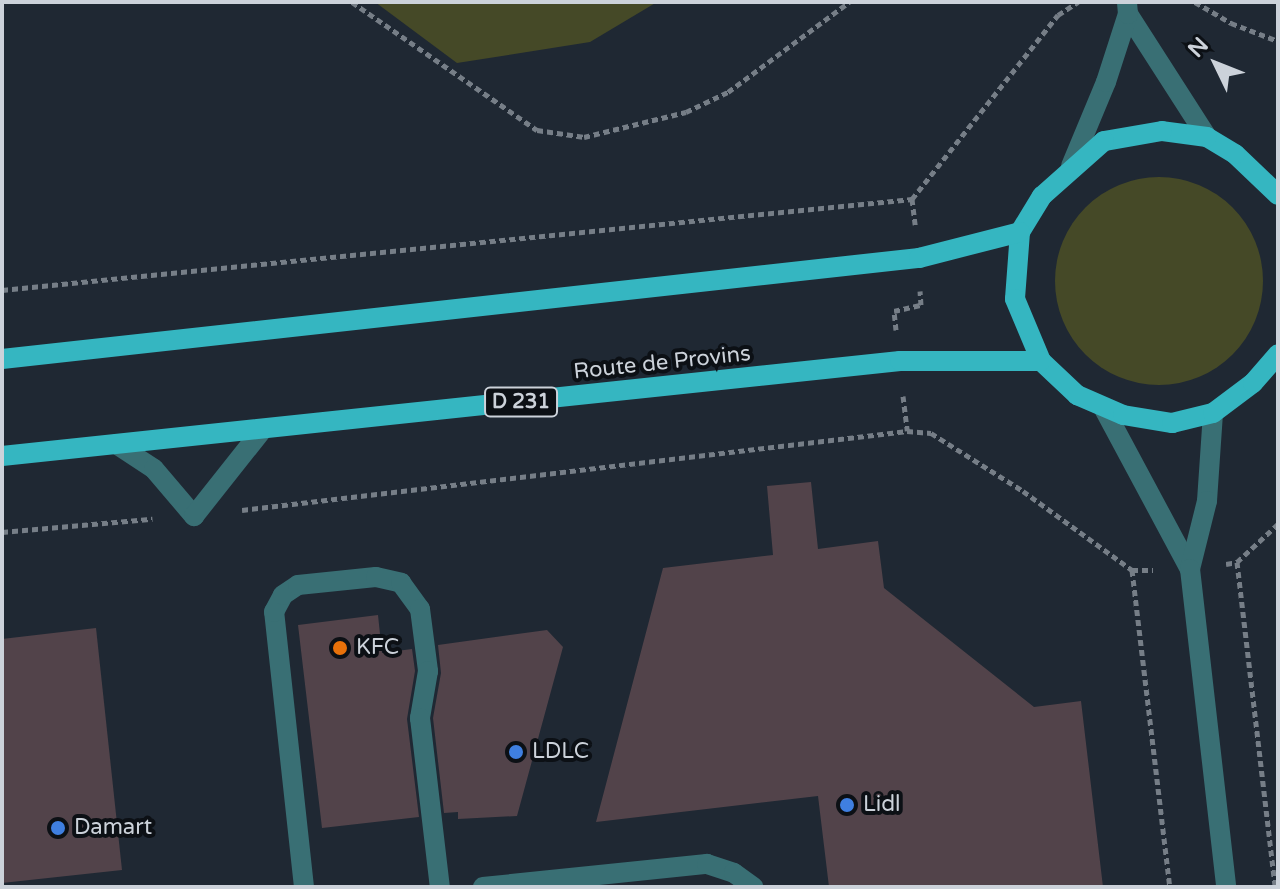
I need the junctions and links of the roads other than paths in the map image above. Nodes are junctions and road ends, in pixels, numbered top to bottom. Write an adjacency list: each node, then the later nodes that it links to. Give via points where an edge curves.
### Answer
1 (1128, 8): 2 (street); 3 (street)
2 (1207, 137): 3 (main road, via 1162,131 1104,141); 4 (main road, via 1235,154)
3 (1071, 166): 5 (main road, via 1042,196)
4 (1278, 195)
5 (1020, 232): 7 (main road, via 919,258); 8 (main road, via 1015,299)
6 (1278, 354): 10 (main road, via 1253,383)
7 (2, 359)
8 (1041, 361): 9 (main road, via 1077,395); 11 (main road, Route de Provins / D 231, via 900,361)
9 (1103, 407): 10 (main road, via 1172,423); 14 (street)
10 (1213, 413): 14 (street, via 1207,501)
11 (263, 429): 12 (main road, Route de Provins / D 231); 12 (street, via 194,516 154,469)
12 (116, 444): 13 (main road, Route de Provins / D 231)
13 (2, 456)
14 (1190, 569): 19 (street)
15 (304, 887): 16 (street, via 274,612 283,595 298,585 376,577 401,583 420,609 428,671 420,718)
16 (440, 887)
17 (483, 887): 18 (street, via 707,864 734,873)
18 (753, 887)
19 (1226, 887)

